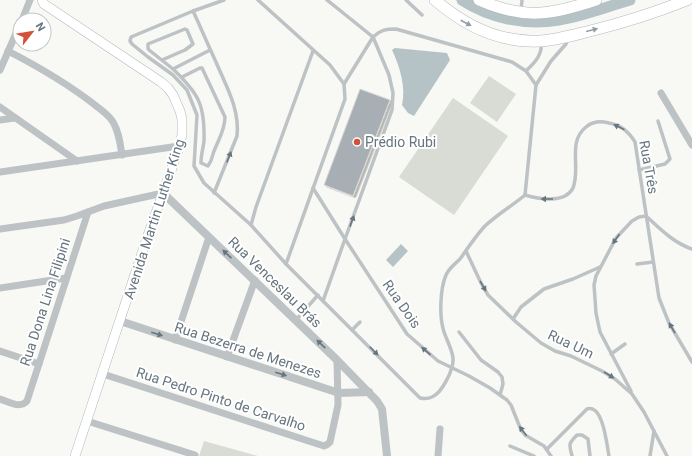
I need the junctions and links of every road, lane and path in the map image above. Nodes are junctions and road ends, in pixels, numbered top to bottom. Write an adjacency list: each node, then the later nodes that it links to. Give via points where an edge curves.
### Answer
1 (30, 0): 14 (street)
2 (42, 0): 15 (main road, Avenida Martin Luther King)
3 (53, 0): 15 (main road)
4 (224, 0): 13 (lane)
5 (258, 0): 24 (lane)
6 (327, 0): 19 (lane)
7 (406, 0): 17 (lane)
8 (435, 0): 20 (main road, one-way to 20, via 463,22 484,32 516,40)
9 (522, 0): 16 (lane)
10 (596, 0): 16 (main road, via 554,12)
11 (687, 0): 18 (main road, one-way to 11, via 609,26)
12 (485, 1): 16 (main road)
13 (193, 11): 22 (lane); 45 (lane, via 131,37 130,41 173,75 187,90 197,115 194,166 204,183)
14 (25, 12)
15 (57, 13): 38 (main road, Avenida Martin Luther King, via 154,76 168,88 182,119)
16 (521, 13)
17 (422, 15)
18 (568, 36): 20 (main road); 31 (lane, via 566,44 551,61)
19 (373, 37): 28 (lane, via 385,29 396,29 512,62); 30 (lane); 52 (lane, one-way to 19, via 392,110 393,93 389,75)
20 (540, 41): 28 (lane, via 539,56)
21 (12, 42): 23 (street)
22 (210, 50): 26 (lane); 45 (lane, one-way to 22, via 237,136 238,126 230,93)
23 (8, 51): 27 (street); 39 (street, via 37,66 106,114 116,127)
24 (313, 51): 30 (lane, via 330,65); 49 (lane)
25 (162, 60): 25 (lane, via 149,50 148,44 187,30 193,44); 26 (lane)
26 (173, 69): 29 (lane)
27 (0, 70)
28 (526, 71): 31 (lane)
29 (182, 77): 29 (lane, via 202,68 225,117 222,135 208,166 201,163 204,132 202,108 198,97)
30 (344, 84): 43 (lane, via 345,99)
31 (536, 85): 46 (lane)
32 (661, 93): 37 (street)
33 (0, 107): 34 (street)
34 (15, 118): 35 (street); 40 (street)
35 (0, 120)
36 (658, 121): 41 (lane, via 670,159 665,164)
37 (692, 145)
38 (179, 146): 39 (street); 44 (main road, Avenida Martin Luther King)
39 (122, 155): 40 (street)
40 (77, 161): 42 (street)
41 (639, 170): 46 (lane, Rua Três, one-way to 46, via 632,135 611,123 594,122 582,130 577,138 575,176 568,193 548,200); 48 (lane, Rua Três)
42 (0, 172)
43 (313, 188): 52 (lane, Rua Dois); 56 (lane)
44 (163, 193): 47 (street); 51 (street, Rua Venceslau Brás); 66 (main road, Avenida Martin Luther King)
45 (214, 193): 49 (lane)
46 (525, 195): 54 (lane, via 485,226)
47 (88, 212): 50 (street, via 64,220); 59 (street, Rua Dona Lina Filipini)
48 (646, 216): 53 (lane, via 674,240); 55 (lane, Rua Três); 58 (lane, one-way to 58, via 639,217 627,225 616,238)
49 (251, 225): 56 (lane)
50 (0, 229)
51 (209, 237): 60 (street, Rua Venceslau Brás, one-way to 51); 70 (street)
52 (345, 239): 63 (lane); 78 (lane, Rua Dois, one-way to 52, via 438,361 407,334)
53 (692, 249)
54 (466, 251): 64 (lane, Rua Um, one-way to 64, via 488,295); 78 (lane, via 447,273 442,292 444,330 452,352)
55 (653, 262): 57 (lane); 76 (lane, Rua Três, one-way to 55, via 662,308)
56 (286, 264): 62 (lane)
57 (637, 264)
58 (600, 267): 64 (lane, via 544,289 521,307); 73 (lane, via 594,285 596,313 600,332)
59 (66, 278): 61 (street); 77 (street, Rua Dona Lina Filipini)
60 (255, 280): 65 (street, Rua Venceslau Brás); 74 (street)
61 (0, 288)
62 (318, 295): 63 (lane); 65 (lane)
63 (323, 301): 68 (lane)
64 (513, 319): 82 (lane, Rua Um, one-way to 82, via 541,343 602,371 620,382)
65 (296, 320): 75 (street, Rua Venceslau Brás, one-way to 65)
66 (120, 321): 70 (street, Rua Bezerra de Menezes, one-way to 70); 79 (main road, Avenida Martin Luther King)
67 (360, 322): 68 (lane)
68 (352, 330): 78 (lane, one-way to 78, via 420,398 433,397 442,387)
69 (459, 332): 83 (lane, via 481,360 502,377)
70 (175, 340): 74 (street, Rua Bezerra de Menezes)
71 (625, 344): 73 (lane)
72 (0, 351): 77 (street)
73 (611, 354): 82 (lane)
74 (227, 357): 81 (street, Rua Bezerra de Menezes, one-way to 81)
75 (337, 360): 80 (street, Rua Venceslau Brás); 81 (street)
76 (692, 362)
77 (39, 364): 84 (street, Rua Dona Lina Filipini, via 24,404 20,406)
78 (452, 368): 83 (lane, Rua Dois)
79 (103, 374): 81 (street, Rua Pedro Pinto de Carvalho, via 324,446 330,442); 85 (main road, Avenida Martin Luther King)
80 (368, 392): 81 (street, Rua Bezerra de Menezes); 92 (street, Rua Venceslau Brás, via 382,409)
81 (339, 393)
82 (632, 394): 87 (lane, Rua Um)
83 (500, 395): 89 (lane, Rua Dois, one-way to 83, via 525,435 511,406)
84 (0, 399)
85 (87, 421): 90 (street); 91 (main road, Avenida Martin Luther King)
86 (440, 430): 93 (street)
87 (654, 430): 99 (lane); 100 (lane, Rua Um)
88 (510, 446): 94 (lane)
89 (547, 449): 95 (lane, Rua Dois); 98 (lane, via 590,407 597,411 602,422)
90 (195, 455)
91 (75, 456)
92 (387, 456)
93 (438, 456)
94 (534, 456)
95 (551, 456)
96 (572, 456): 97 (lane, via 570,442 577,435 582,435 588,439)
97 (590, 456)
98 (609, 456)
99 (650, 456)
100 (668, 456)

